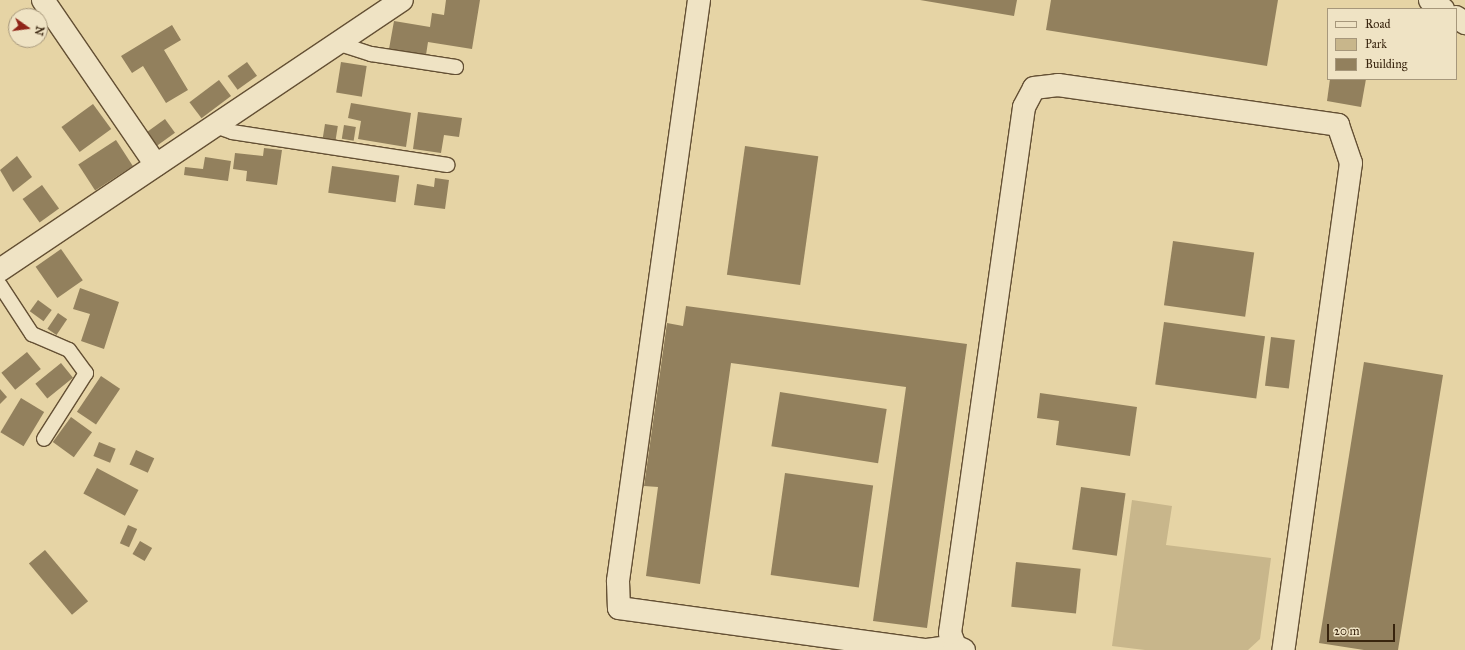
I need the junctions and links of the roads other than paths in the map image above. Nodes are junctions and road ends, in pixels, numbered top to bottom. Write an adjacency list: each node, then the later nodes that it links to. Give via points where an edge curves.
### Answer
1 (43, 0): 9 (street)
2 (402, 0): 6 (street)
3 (700, 0): 14 (street, via 618,581 619,608)
4 (1430, 0): 5 (street)
5 (1442, 8)
6 (337, 43): 7 (lane, via 371,54); 8 (street)
7 (456, 67)
8 (215, 126): 9 (street); 10 (lane, via 232,132)
9 (156, 165): 11 (street)
10 (447, 165)
11 (0, 270)
12 (0, 285): 13 (lane, via 32,334 68,350 86,373)
13 (44, 438)
14 (795, 641): 16 (street)
15 (960, 648): 16 (street); 17 (street, via 950,633 1024,107 1034,88 1058,85 1338,125 1351,163)
16 (925, 650)
17 (1283, 650)

